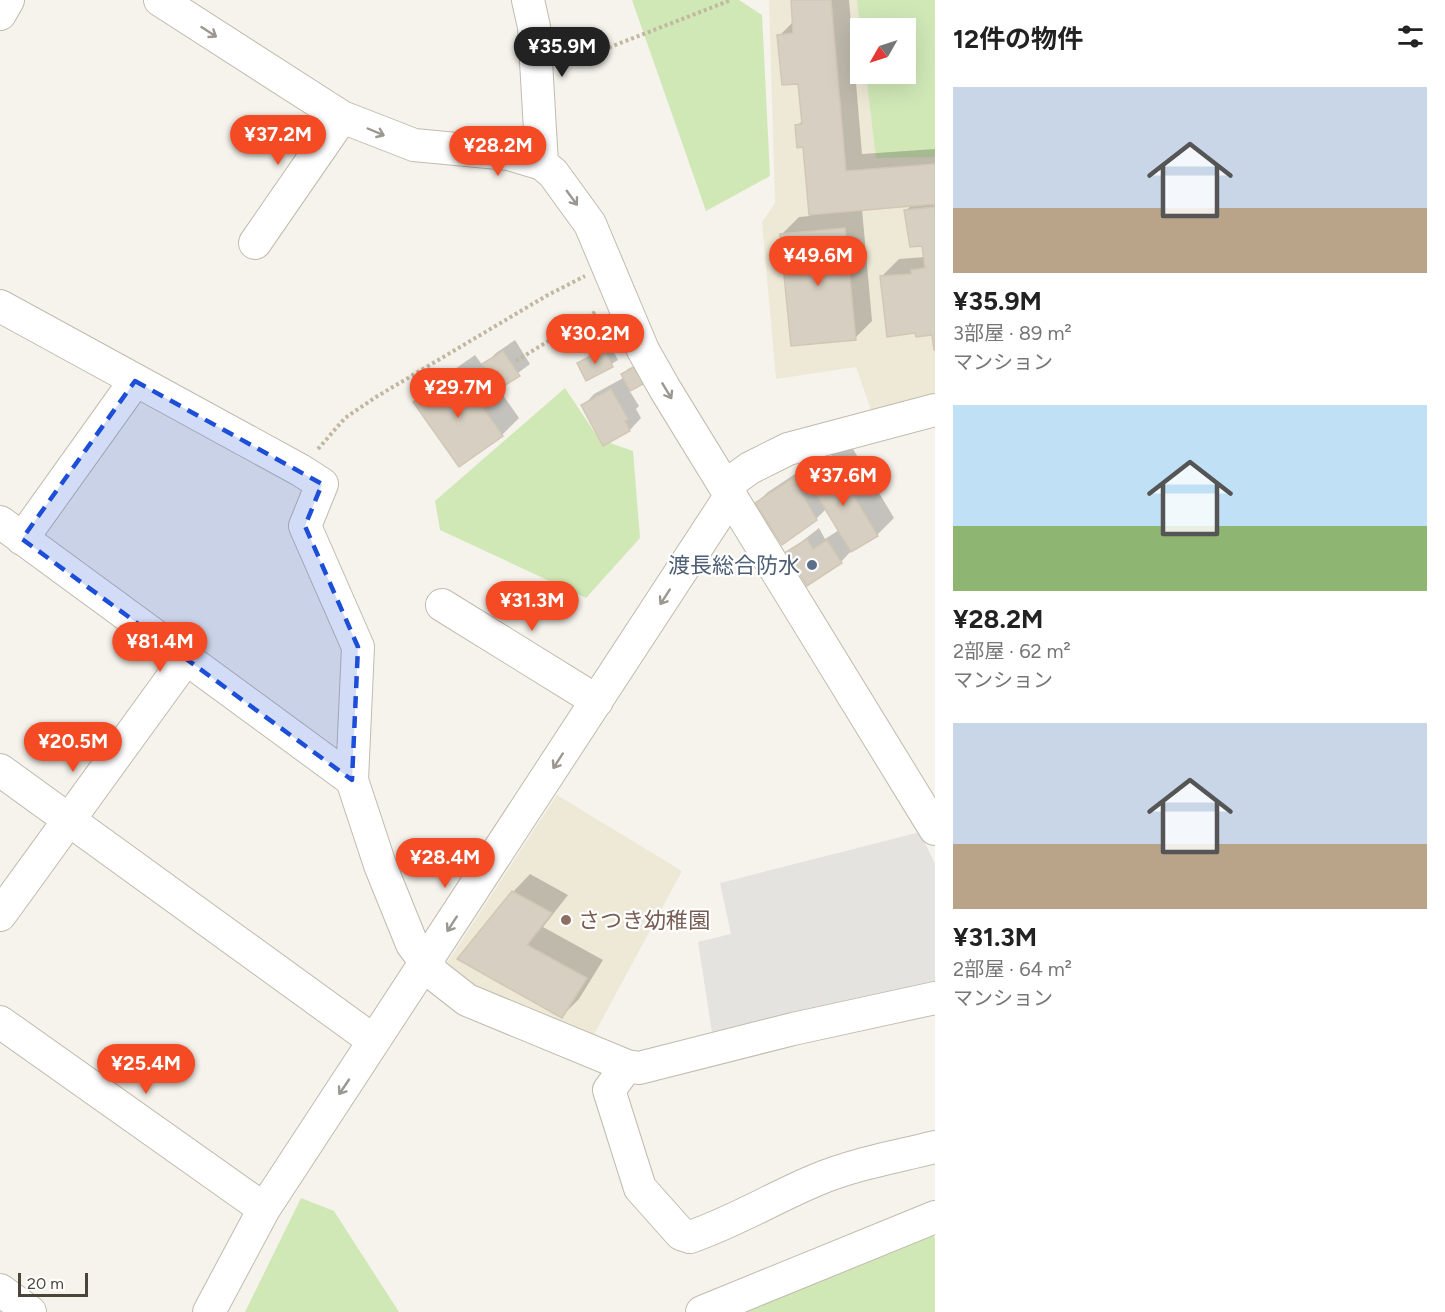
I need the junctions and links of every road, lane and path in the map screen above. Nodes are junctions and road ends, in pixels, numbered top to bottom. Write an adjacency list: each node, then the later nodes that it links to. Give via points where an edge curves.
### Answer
1 (8, 0): 5 (street)
2 (528, 0): 6 (street)
3 (731, 0): 6 (path, via 565,64)
4 (170, 3): 7 (street, one-way to 7)
5 (0, 14)
6 (537, 80): 8 (street)
7 (342, 117): 8 (street, one-way to 8, via 414,144 509,154); 9 (street)
8 (542, 164): 10 (street, one-way to 10, via 590,224)
9 (255, 243)
10 (608, 264): 16 (path, via 546,296 345,418); 17 (street, one-way to 17, via 643,350)
11 (0, 306): 14 (street)
12 (580, 321): 13 (path)
13 (516, 361)
14 (135, 381): 16 (street); 18 (street)
15 (935, 410): 17 (street, via 788,449 750,468)
16 (300, 470): 23 (street, via 322,484 305,526 358,647)
17 (728, 491): 21 (street, one-way to 21); 25 (street)
18 (11, 531): 20 (street)
19 (442, 605): 21 (street)
20 (185, 660): 23 (street); 24 (street)
21 (597, 701): 27 (street, one-way to 27)
22 (0, 770): 24 (street)
23 (352, 780): 27 (street, via 380,865 412,944)
24 (70, 820): 26 (street); 30 (street)
25 (935, 829)
26 (0, 915)
27 (426, 965): 30 (street); 31 (street, via 467,1000)
28 (935, 998): 31 (street, via 639,1068)
29 (0, 1022): 33 (street)
30 (374, 1041): 33 (street, one-way to 33)
31 (627, 1066): 32 (street, via 609,1090 640,1188 681,1234 690,1237 817,1180 871,1161)
32 (935, 1147)
33 (264, 1209): 37 (street)
34 (935, 1217): 38 (street)
35 (0, 1290): 36 (street)
36 (30, 1312)
37 (209, 1312)
38 (702, 1312)

